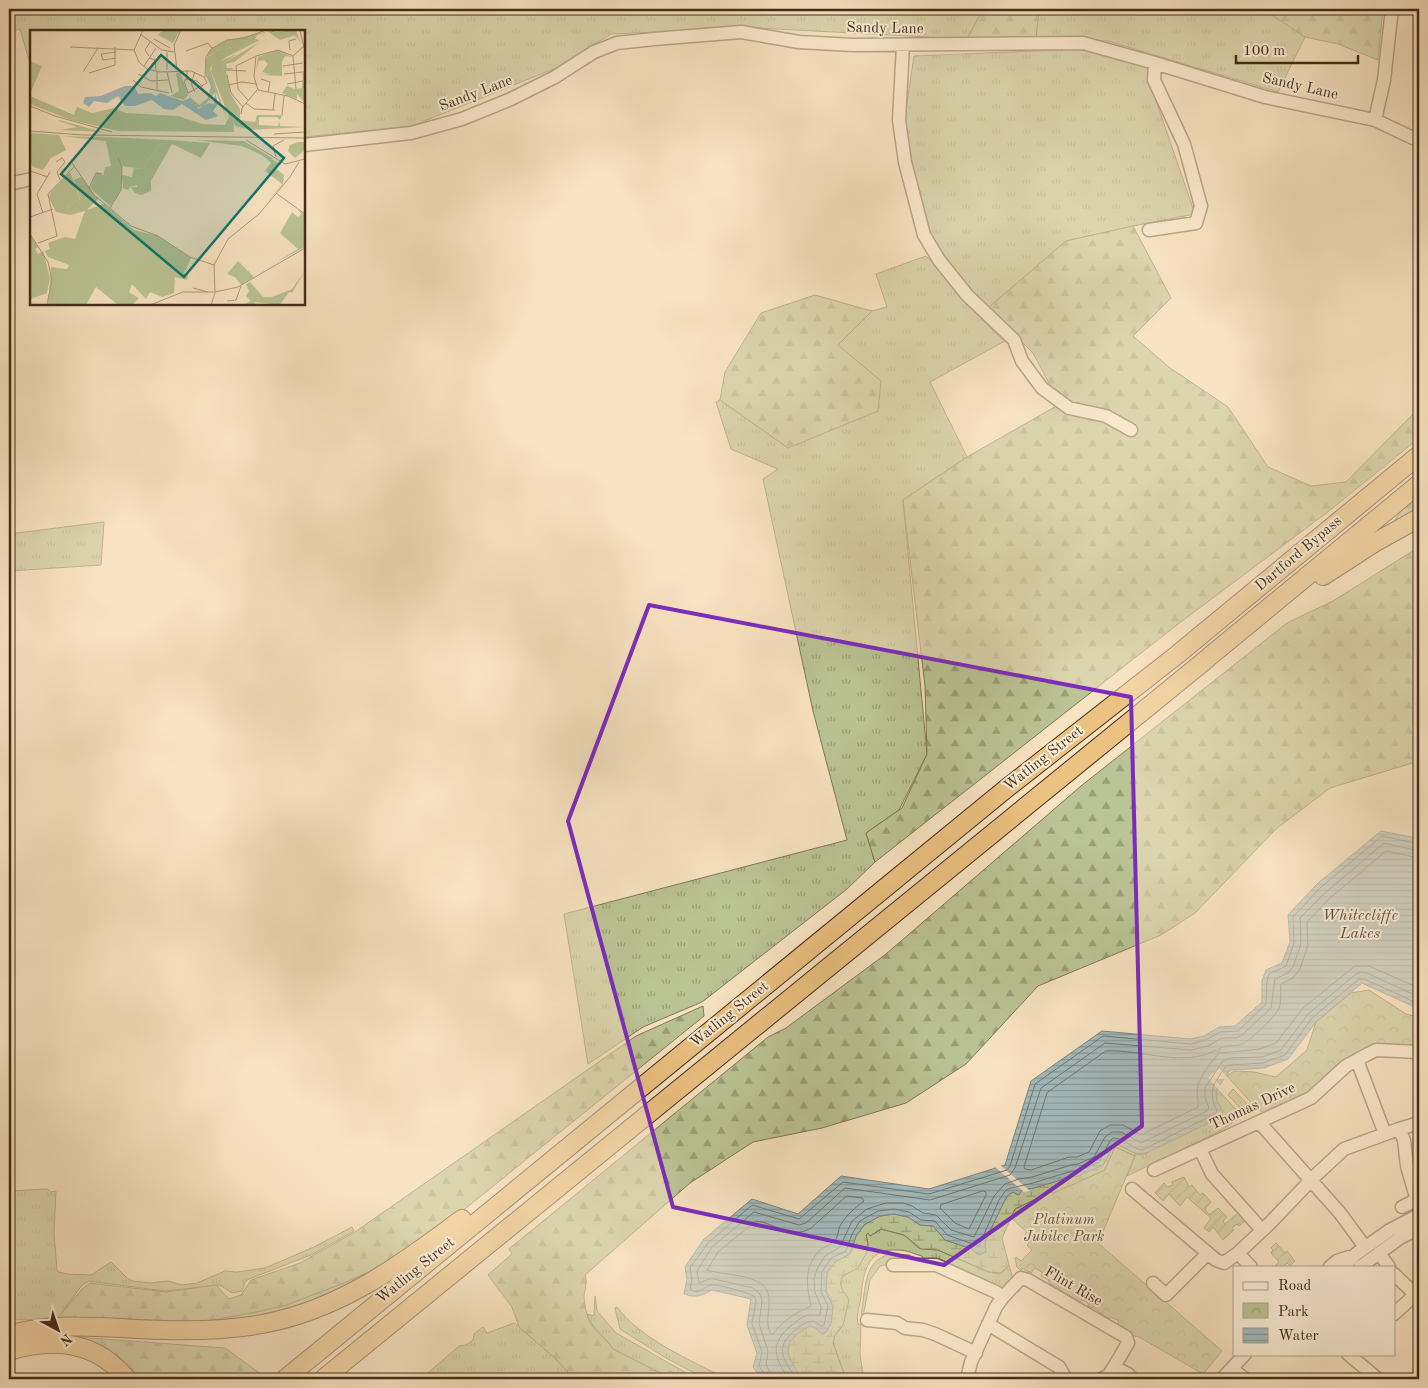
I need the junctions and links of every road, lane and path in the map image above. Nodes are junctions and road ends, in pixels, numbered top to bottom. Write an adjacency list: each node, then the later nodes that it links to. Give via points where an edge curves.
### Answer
1 (1392, 9): 4 (street, via 1384,80)
2 (903, 46): 3 (street, Sandy Lane, via 1083,43); 6 (street, Sandy Lane, via 799,42 741,32 617,43 594,52 555,77 511,99 462,119 411,133); 10 (street, via 898,120 924,235 967,296 1014,340 1022,361 1042,388 1069,408 1106,416)
3 (1155, 63): 4 (street, Sandy Lane, via 1265,97); 9 (street, via 1154,80 1184,144 1201,206 1196,223)
4 (1375, 120): 5 (street, Sandy Lane)
5 (1413, 138)
6 (305, 146)
7 (30, 179): 8 (street)
8 (9, 184)
9 (1149, 230)
10 (1131, 430)
11 (1419, 455): 14 (highway, Dartford Bypass)
12 (1419, 484): 15 (highway, Dartford Bypass)
13 (1419, 518): 15 (highway, via 1316,580)
14 (1178, 654): 18 (highway, Watling Street, via 1007,788)
15 (1207, 659): 47 (highway, Watling Street)
16 (1419, 1052): 17 (street, Thomas Drive, via 1376,1050)
17 (1356, 1060): 19 (street, Thomas Drive, via 1311,1098); 22 (street)
18 (640, 1089): 49 (highway, via 412,1256 367,1285 320,1307 274,1322 241,1328 72,1327 39,1328); 57 (highway, Watling Street)
19 (1259, 1122): 23 (street, Thomas Drive); 25 (street)
20 (1419, 1123): 21 (street)
21 (1400, 1128): 22 (street); 27 (street, via 1416,1197)
22 (1385, 1134): 25 (street, via 1345,1148)
23 (1200, 1149): 24 (street, Thomas Drive); 30 (street, via 1211,1173)
24 (1154, 1170)
25 (1311, 1181): 30 (street); 31 (street, via 1340,1213)
26 (1132, 1189): 32 (street)
27 (1402, 1207)
28 (1419, 1215): 31 (street, via 1390,1230)
29 (1419, 1228): 34 (street)
30 (1262, 1230): 33 (street)
31 (1361, 1251): 37 (street); 38 (street)
32 (1208, 1252): 33 (street, via 1224,1263); 42 (street, via 1166,1294)
33 (1238, 1253): 36 (street)
34 (1379, 1253): 39 (street); 40 (street)
35 (893, 1265): 44 (street, via 936,1265)
36 (1250, 1266)
37 (1331, 1266)
38 (1343, 1266)
39 (1361, 1266)
40 (1388, 1266)
41 (1396, 1276): 43 (street)
42 (1153, 1283)
43 (1417, 1296): 45 (street)
44 (1003, 1297): 48 (street, Flint Rise); 54 (street, Flint Rise, via 1021,1278 1028,1280 1125,1336 1128,1343)
45 (1396, 1312)
46 (867, 1320): 51 (street, via 922,1330)
47 (394, 1321): 58 (highway, Watling Street); 59 (highway)
48 (988, 1324): 51 (street, Flint Rise); 61 (street, via 1059,1367)
49 (9, 1335)
50 (9, 1351): 56 (highway, via 59,1343 76,1346 109,1360)
51 (976, 1353): 60 (street, Flint Rise)
52 (1242, 1356): 55 (street)
53 (1353, 1356): 66 (street)
54 (1114, 1367): 62 (street, via 1108,1376); 63 (street)
55 (1232, 1369): 64 (street); 65 (street)
56 (127, 1379)
57 (285, 1379)
58 (323, 1379)
59 (329, 1379)
60 (967, 1379)
61 (1066, 1379)
62 (1101, 1379)
63 (1133, 1379)
64 (1222, 1379)
65 (1245, 1379)
66 (1378, 1379)

